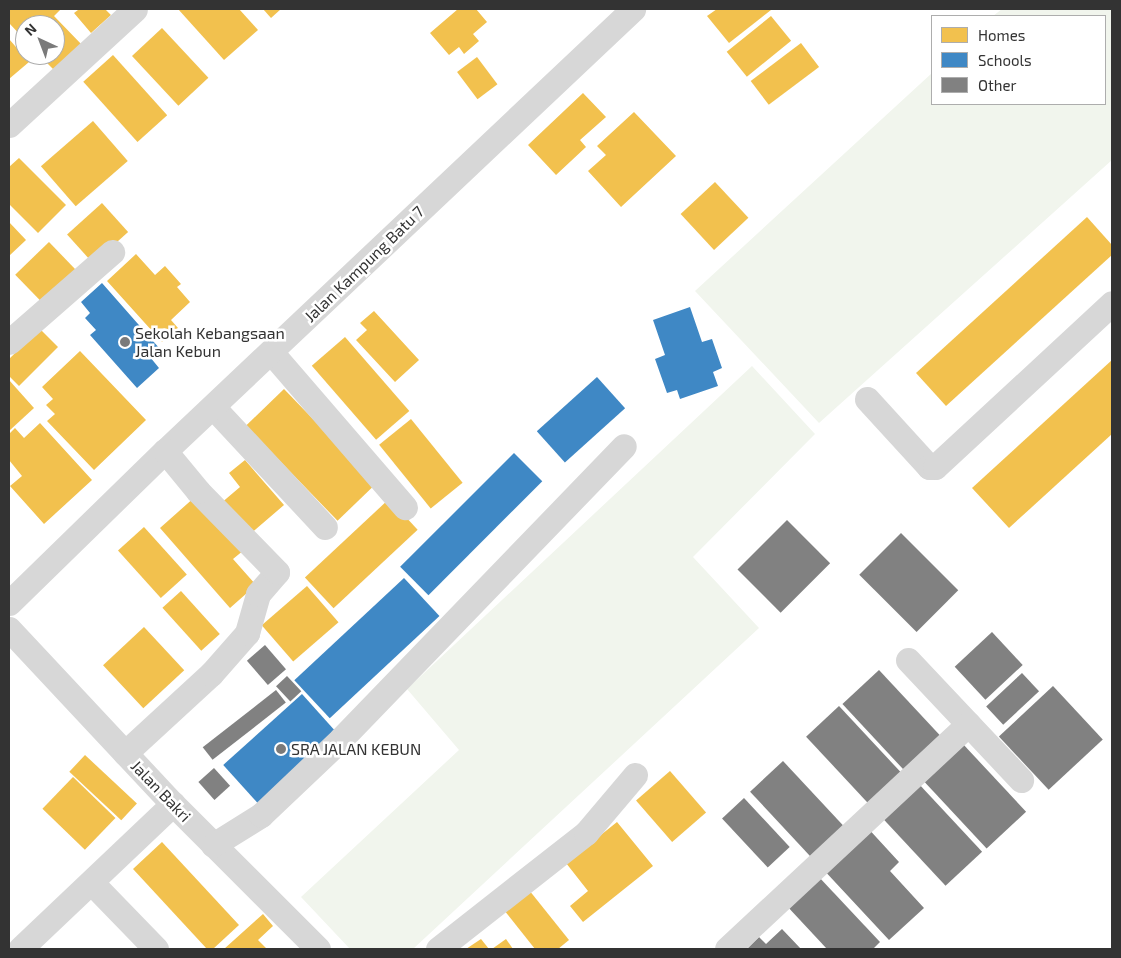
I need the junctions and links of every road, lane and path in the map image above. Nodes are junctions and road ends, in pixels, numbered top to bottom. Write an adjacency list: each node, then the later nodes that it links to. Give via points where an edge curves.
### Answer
1 (135, 9): 3 (street)
2 (633, 9): 7 (street, Jalan Kampung Batu 7)
3 (9, 125)
4 (112, 252): 6 (street)
5 (1112, 303): 8 (street, via 935,467 930,466)
6 (9, 342)
7 (271, 352): 9 (street, Jalan Kampung Batu 7); 12 (street)
8 (867, 399)
9 (213, 407): 11 (street, Jalan Kampung Batu 7); 13 (street)
10 (624, 446): 22 (street, via 341,739 261,815)
11 (165, 451): 14 (street, Jalan Kampung Batu 7); 18 (street, via 198,491 277,572 258,594 247,633 211,674)
12 (405, 506)
13 (325, 527)
14 (9, 603)
15 (9, 629): 18 (street, Jalan Bakri)
16 (908, 660): 17 (street)
17 (968, 724): 20 (street); 28 (street)
18 (125, 753): 21 (street, Jalan Bakri)
19 (635, 775): 27 (street, via 586,833)
20 (1021, 780)
21 (173, 804): 22 (street, Jalan Bakri); 23 (street)
22 (213, 845): 26 (street, Jalan Bakri)
23 (92, 883): 24 (street); 25 (street)
24 (20, 949)
25 (156, 949)
26 (318, 949)
27 (438, 949)
28 (727, 949)

